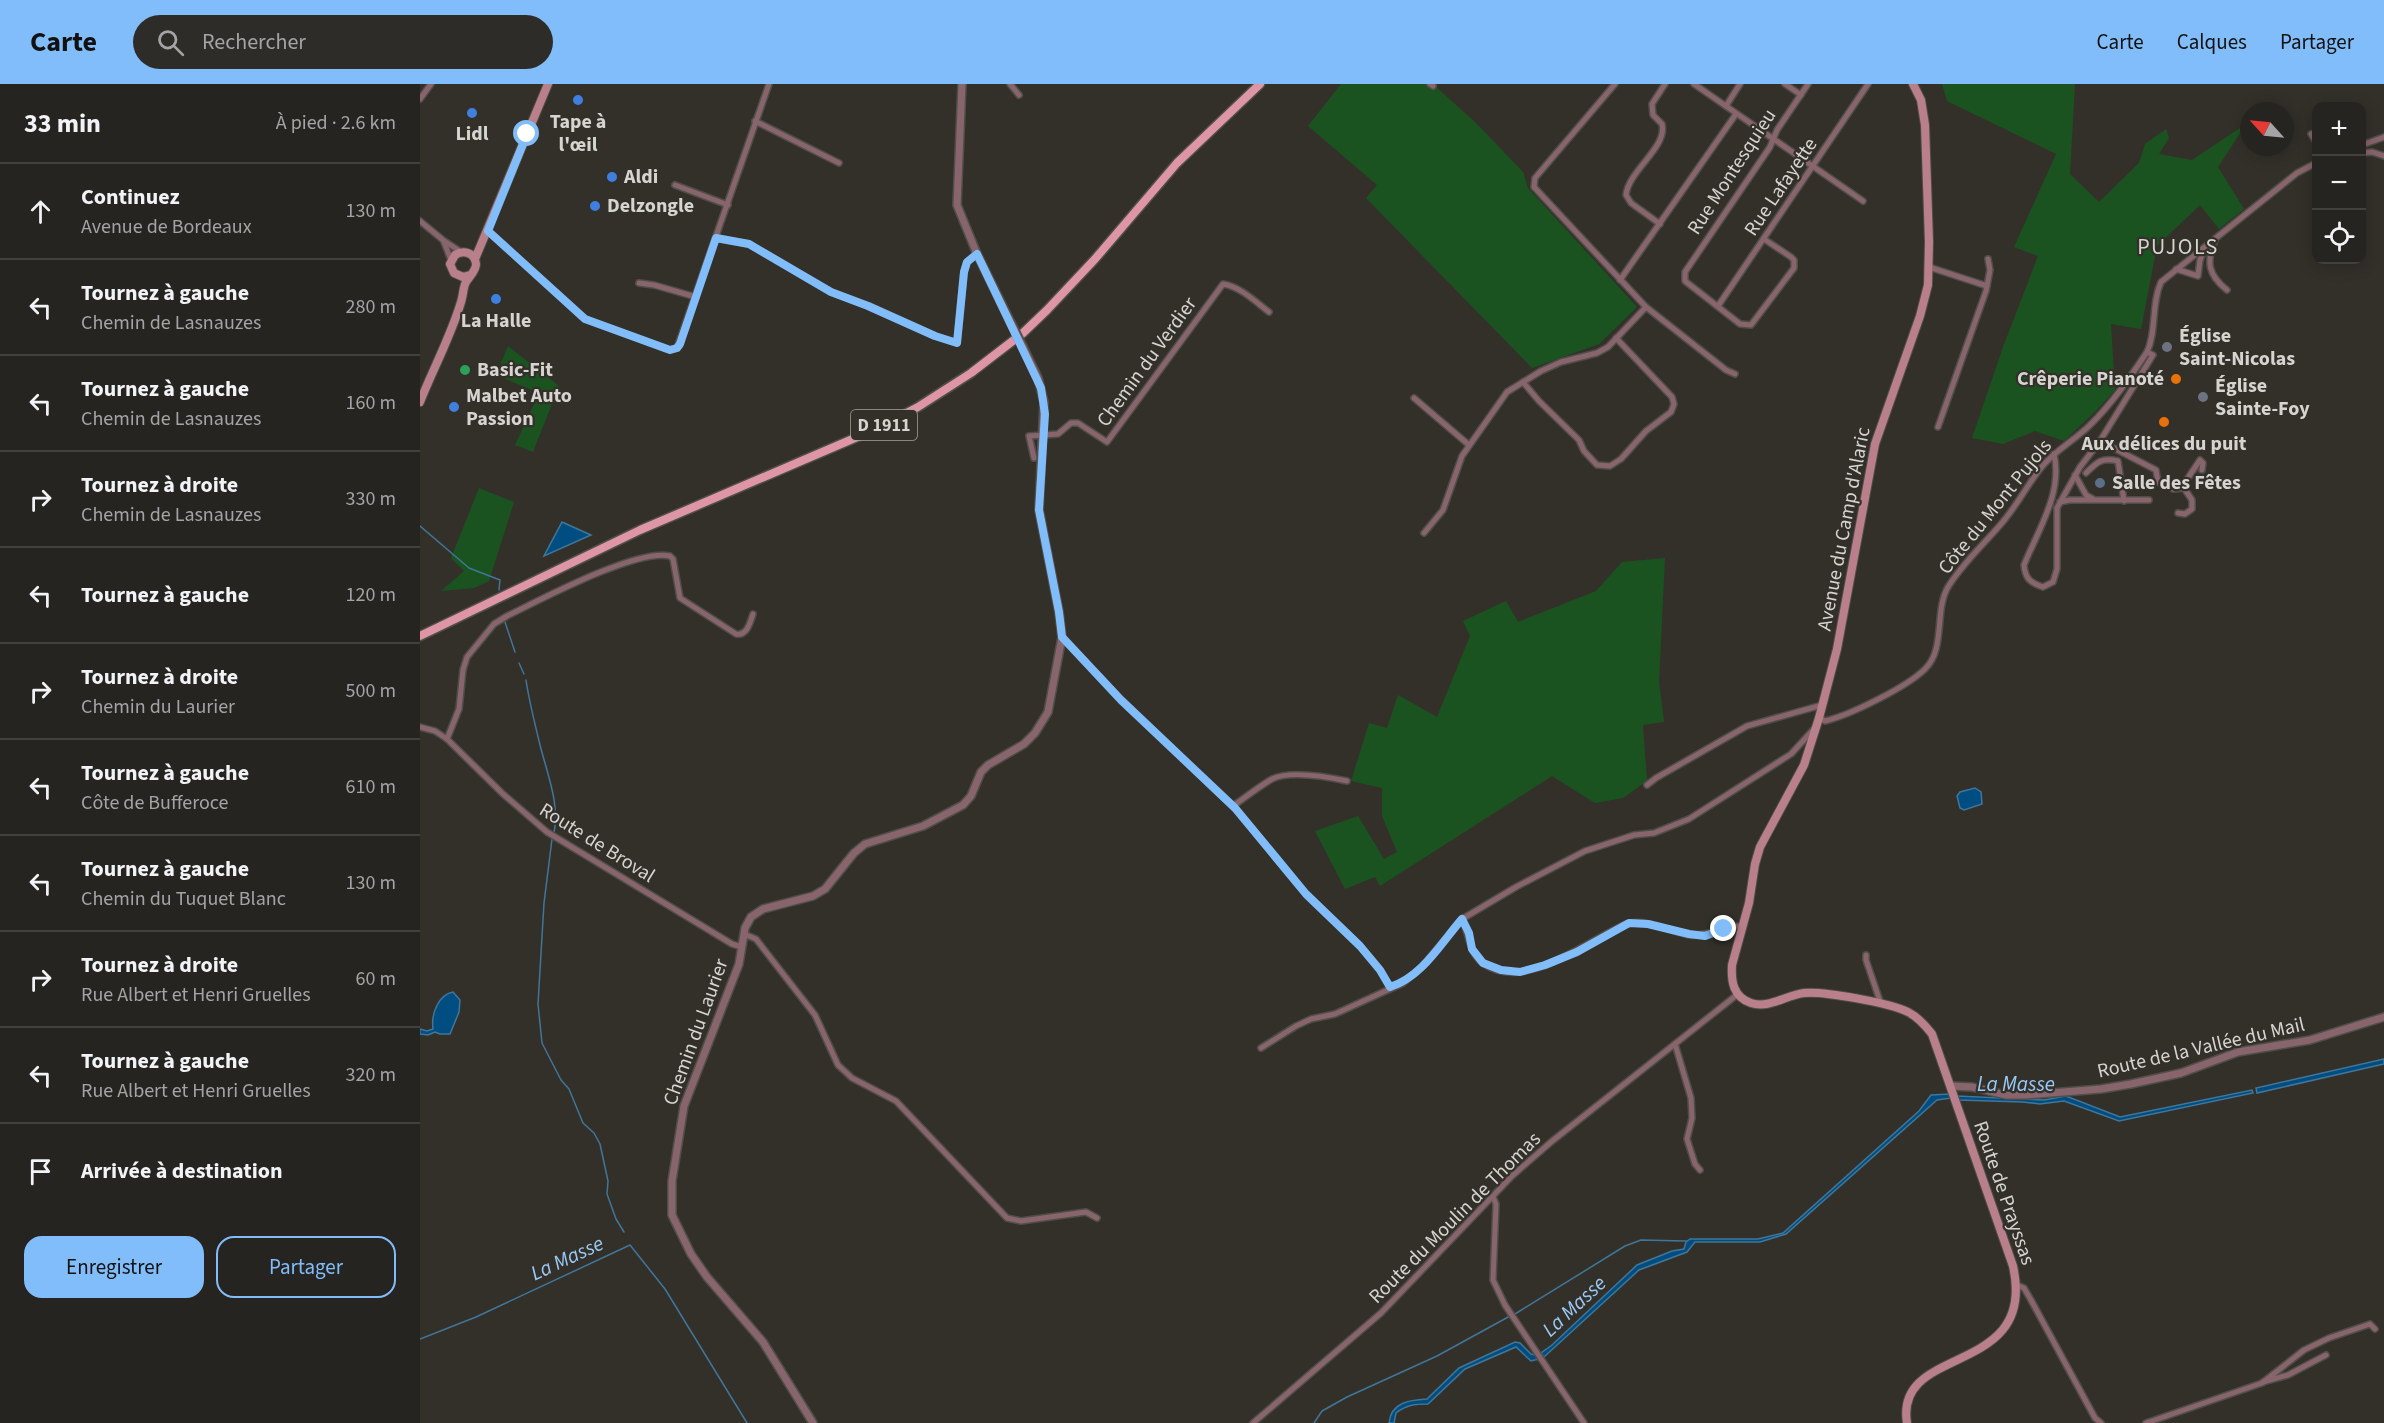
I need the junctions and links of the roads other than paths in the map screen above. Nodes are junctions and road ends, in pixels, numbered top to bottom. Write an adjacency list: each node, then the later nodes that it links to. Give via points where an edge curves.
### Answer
1 (431, 84): 17 (street)
2 (548, 84): 34 (main road)
3 (769, 84): 20 (street)
4 (962, 84): 41 (street, Chemin du Laurier, via 957,205)
5 (1010, 84): 15 (street)
6 (1260, 84): 81 (main road, D 1911, via 1177,163 1047,310 970,373 876,429 640,530)
7 (1616, 84): 49 (street, via 1533,183)
8 (1665, 84): 33 (street, via 1652,104 1653,115 1663,128 1662,136 1626,195)
9 (1694, 84): 18 (street)
10 (1740, 84): 18 (street)
11 (1785, 84): 16 (street)
12 (1809, 84): 16 (street, Rue Montesquieu)
13 (1868, 84): 28 (street, Rue Lafayette)
14 (1913, 84): 45 (main road, Avenue du Camp d'Alaric, via 1921,100 1925,125)
15 (1019, 94)
16 (1801, 95): 22 (street, Rue Montesquieu)
17 (420, 99)
18 (1725, 106): 19 (street)
19 (1736, 114): 22 (street); 33 (street)
20 (755, 121): 26 (street); 31 (street)
21 (2384, 137): 23 (street)
22 (1774, 140): 28 (street); 54 (street, Rue Montesquieu, via 1685,272 1688,284)
23 (2366, 143)
24 (2366, 153): 25 (street)
25 (2384, 156)
26 (839, 163)
27 (2312, 165): 37 (street)
28 (1813, 166): 30 (street); 36 (street, Rue Lafayette)
29 (675, 185): 31 (street)
30 (1863, 201)
31 (728, 206): 35 (street)
32 (420, 221): 38 (street)
33 (1660, 224): 49 (street)
34 (488, 231): 40 (main road); 42 (main road); 53 (street, via 585,319 670,350 680,344)
35 (716, 238): 41 (street, via 749,244 831,292 957,343 964,272 967,262); 53 (street)
36 (1764, 239): 54 (street, Rue Lafayette); 54 (street, via 1794,260 1792,272 1750,325 1740,324)
37 (2215, 239): 39 (street); 52 (street, via 2208,267 2213,278)
38 (443, 240): 40 (street); 43 (street)
39 (2206, 246): 46 (street); 46 (street, via 2198,276)
40 (464, 252): 42 (main road); 43 (main road)
41 (977, 254): 65 (street, Chemin du Laurier, bridge, via 1041,388)
42 (475, 259): 48 (main road)
43 (451, 260): 47 (main road)
44 (1988, 260): 51 (street)
45 (1929, 267): 51 (street); 83 (main road, Avenue du Camp d'Alaric, via 1920,316 1875,444 1839,639)
46 (2176, 269): 58 (street, via 2158,288)
47 (455, 274): 48 (main road); 61 (main road, via 459,285 457,298)
48 (470, 275): 63 (main road)
49 (1620, 280): 55 (street)
50 (639, 283): 53 (street)
51 (1987, 286): 64 (street)
52 (2227, 290)
53 (696, 297)
54 (1718, 306)
55 (1646, 307): 57 (street); 59 (street)
56 (1269, 312): 65 (street, Chemin du Verdier, via 1223,284 1107,442 1078,423 1071,423 1058,434)
57 (1616, 338): 60 (street, via 1597,353 1561,362); 60 (street, via 1672,397 1674,404 1665,418 1610,466 1597,465 1579,440)
58 (2152, 355): 66 (street); 68 (street, Côte du Mont Pujols, via 2085,429)
59 (1735, 374)
60 (1523, 382): 67 (street, via 1500,400)
61 (420, 389)
62 (1414, 398): 67 (street)
63 (420, 402)
64 (1938, 427)
65 (1044, 435): 69 (street, via 1029,436); 82 (street, Chemin du Laurier, via 1039,510)
66 (2100, 441): 72 (street); 73 (street, via 2156,470 2158,482 2173,489)
67 (1469, 445): 79 (street, via 1443,510)
68 (2054, 454): 77 (street, via 2050,504 2024,565 2032,583 2043,587 2053,582 2057,569); 84 (street, Côte du Mont Pujols, via 1947,589 1935,652 1927,668 1904,685 1840,717 1825,721)
69 (1035, 458)
70 (2202, 470): 73 (street, via 2200,460)
71 (2086, 473): 76 (street, via 2100,460 2118,461)
72 (2075, 475): 75 (street, via 2086,495); 77 (street)
73 (2184, 488): 78 (street, via 2192,500 2192,509)
74 (2149, 500): 76 (street)
75 (2095, 501): 76 (street); 77 (street)
76 (2124, 501)
77 (2060, 502)
78 (2178, 513)
79 (1424, 533)
80 (753, 614): 87 (street, via 746,632 736,634 680,598 670,556 650,556 625,563 494,624 467,657 459,709)
81 (420, 636)
82 (1062, 637): 90 (street, via 1121,700); 93 (street, Chemin du Laurier, via 1054,691 1042,724 1024,744 981,772 963,805 923,826 859,848 825,889 763,909 747,923)
83 (1822, 705): 84 (main road, Avenue du Camp d'Alaric); 89 (street, via 1747,726)
84 (1818, 718): 86 (main road)
85 (420, 727): 87 (street, Route de Broval)
86 (1815, 728): 91 (street, via 1791,754 1689,819 1586,851); 92 (main road, via 1804,765 1760,847)
87 (447, 739): 94 (street, Route de Broval, via 547,832)
88 (1347, 782): 90 (street, via 1322,776 1282,776)
89 (1647, 785)
90 (1233, 806): 96 (street, via 1306,894 1373,962)
91 (1462, 919): 92 (street, via 1472,949 1483,963 1520,972 1577,952 1629,923 1705,936); 96 (street, via 1421,968 1403,983)
92 (1743, 926): 97 (main road, via 1732,965 1733,986)
93 (744, 934): 94 (street, Chemin du Laurier); 105 (street, via 756,939 815,1015 838,1065 852,1078 896,1101 1007,1218 1021,1221 1086,1212)
94 (742, 947): 110 (street, Chemin du Laurier, via 732,986 684,1106 672,1181 672,1215 706,1277 763,1342)
95 (1866, 956): 98 (street)
96 (1390, 987): 101 (street, via 1335,1014 1296,1026)
97 (1738, 994): 98 (main road, Route de Prayssas, via 1758,1004 1805,993); 100 (street, Route du Moulin de Thomas)
98 (1881, 1004): 102 (main road, Route de Prayssas, via 1910,1012 1932,1034)
99 (2384, 1017): 102 (street, Route de la Vallée du Mail, via 2310,1040 2238,1052 2181,1073 2101,1089 2006,1095 1972,1087)
100 (1675, 1044): 103 (street, via 1691,1098 1692,1118 1686,1135); 104 (street, Route du Moulin de Thomas, via 1551,1142)
101 (1262, 1048)
102 (1953, 1094): 106 (main road, Route de Prayssas)
103 (1700, 1170)
104 (1493, 1197): 111 (street, Route du Moulin de Thomas, via 1381,1313); 112 (street, via 1493,1280 1505,1305)
105 (1097, 1218)
106 (2017, 1285): 113 (main road, Route de Prayssas, via 2010,1318 2000,1334 1987,1346 1926,1376 1909,1399); 114 (street, via 2024,1288)
107 (2375, 1329): 109 (street, via 2370,1324 2304,1350)
108 (2326, 1355): 109 (street, via 2288,1375)
109 (2262, 1383): 115 (street)
110 (813, 1423)
111 (1253, 1423)
112 (1584, 1423)
113 (1907, 1423)
114 (2101, 1423)
115 (2146, 1423)

